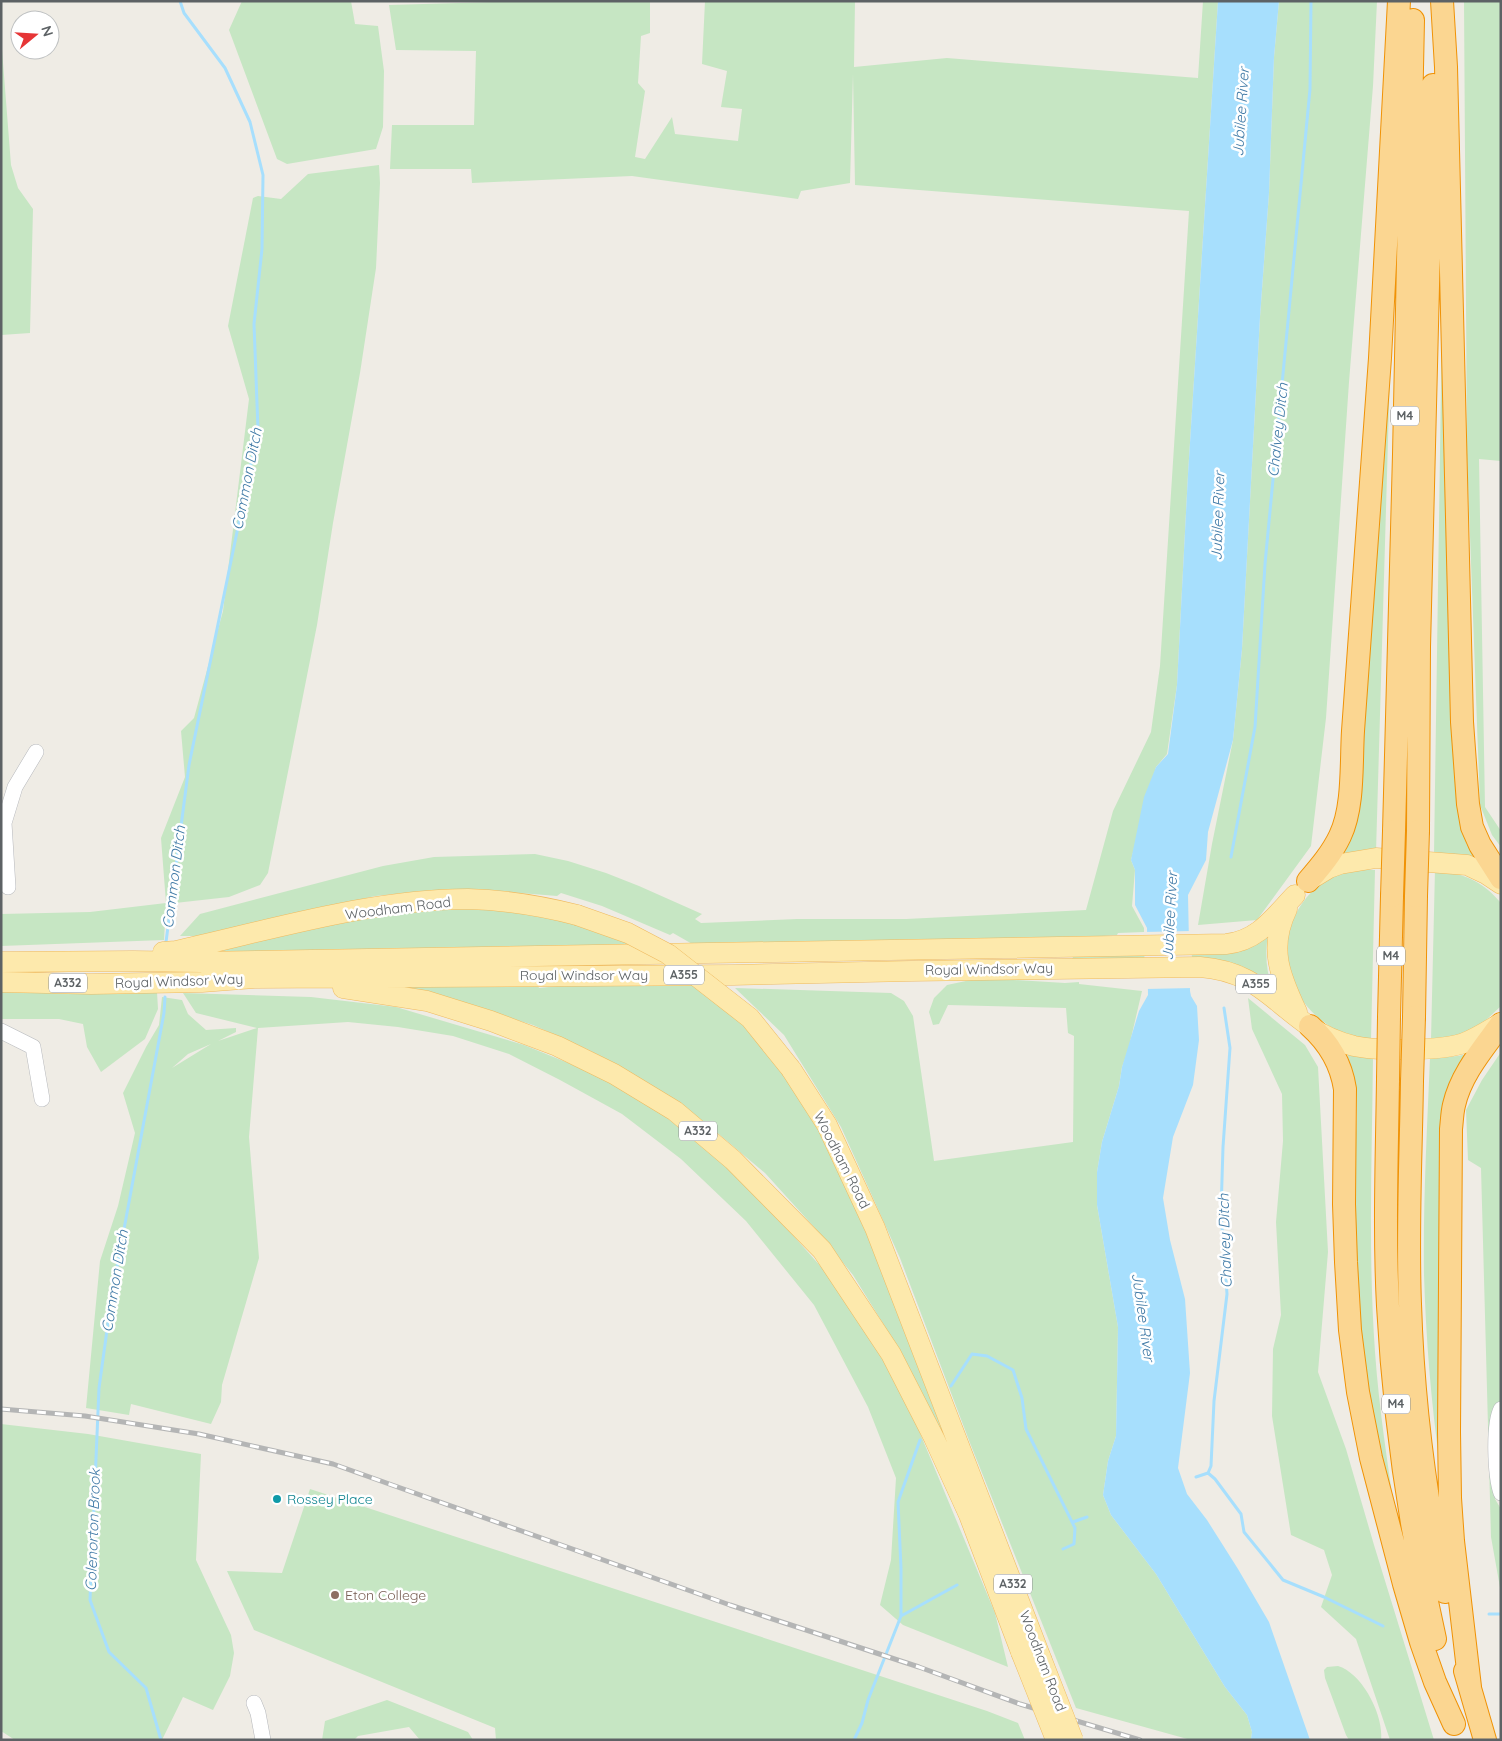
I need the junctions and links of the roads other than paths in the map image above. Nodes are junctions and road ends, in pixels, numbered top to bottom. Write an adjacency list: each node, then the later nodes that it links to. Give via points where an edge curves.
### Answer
1 (1399, 1): 10 (highway, M4, via 1380,358 1350,784 1341,835)
2 (1413, 1): 24 (highway, M4, bridge, via 1389,1017 1388,1304 1406,1488 1417,1556)
3 (1436, 1): 22 (highway, M4, bridge, via 1419,647 1410,1294 1420,1439 1437,1552 1452,1626)
4 (1442, 1): 7 (highway, via 1468,804 1480,845)
5 (36, 752): 6 (street, via 15,787)
6 (3, 822): 9 (street)
7 (1501, 878)
8 (1501, 884): 10 (main road, Royal Windsor Way, via 1467,865 1376,858 1329,868)
9 (8, 887)
10 (1302, 888): 11 (main road, Royal Windsor Way / A355, via 1264,927 1248,939 1234,943 1111,947); 16 (main road, via 1282,920 1277,951 1282,980)
11 (200, 954): 12 (main road, Woodham Road / A332, via 176,951); 27 (main road, Woodham Road / A332, bridge, via 364,910 469,899 522,904 577,915 628,933 668,954 750,1018 791,1068 827,1125 875,1228)
12 (133, 958): 13 (main road, Royal Windsor Way)
13 (2, 962)
14 (254, 978): 15 (main road, Royal Windsor Way / A332, via 91,984); 16 (main road, Royal Windsor Way / A355, via 733,975 1200,967 1226,971 1253,982); 26 (main road, Woodham Road / A332, bridge, via 359,990 427,1002 547,1042 614,1074 675,1111 733,1160 822,1250 891,1354 969,1515)
15 (1, 982)
16 (1306, 1023): 17 (main road, Royal Windsor Way, via 1354,1046 1436,1049 1462,1044); 24 (highway, M4, via 1334,1054 1345,1089 1347,1288 1363,1420 1383,1508 1421,1642)
17 (1501, 1023): 22 (highway, M4, via 1462,1081 1451,1129 1450,1498 1452,1541)
18 (1, 1031): 19 (street, via 33,1047)
19 (42, 1099)
20 (1501, 1409): 21 (street, via 1497,1418 1496,1442)
21 (1501, 1493)
22 (1470, 1687): 28 (highway, M4)
23 (254, 1703): 25 (street)
24 (1456, 1732)
25 (262, 1740)
26 (1056, 1740)
27 (1073, 1740)
28 (1485, 1740)

